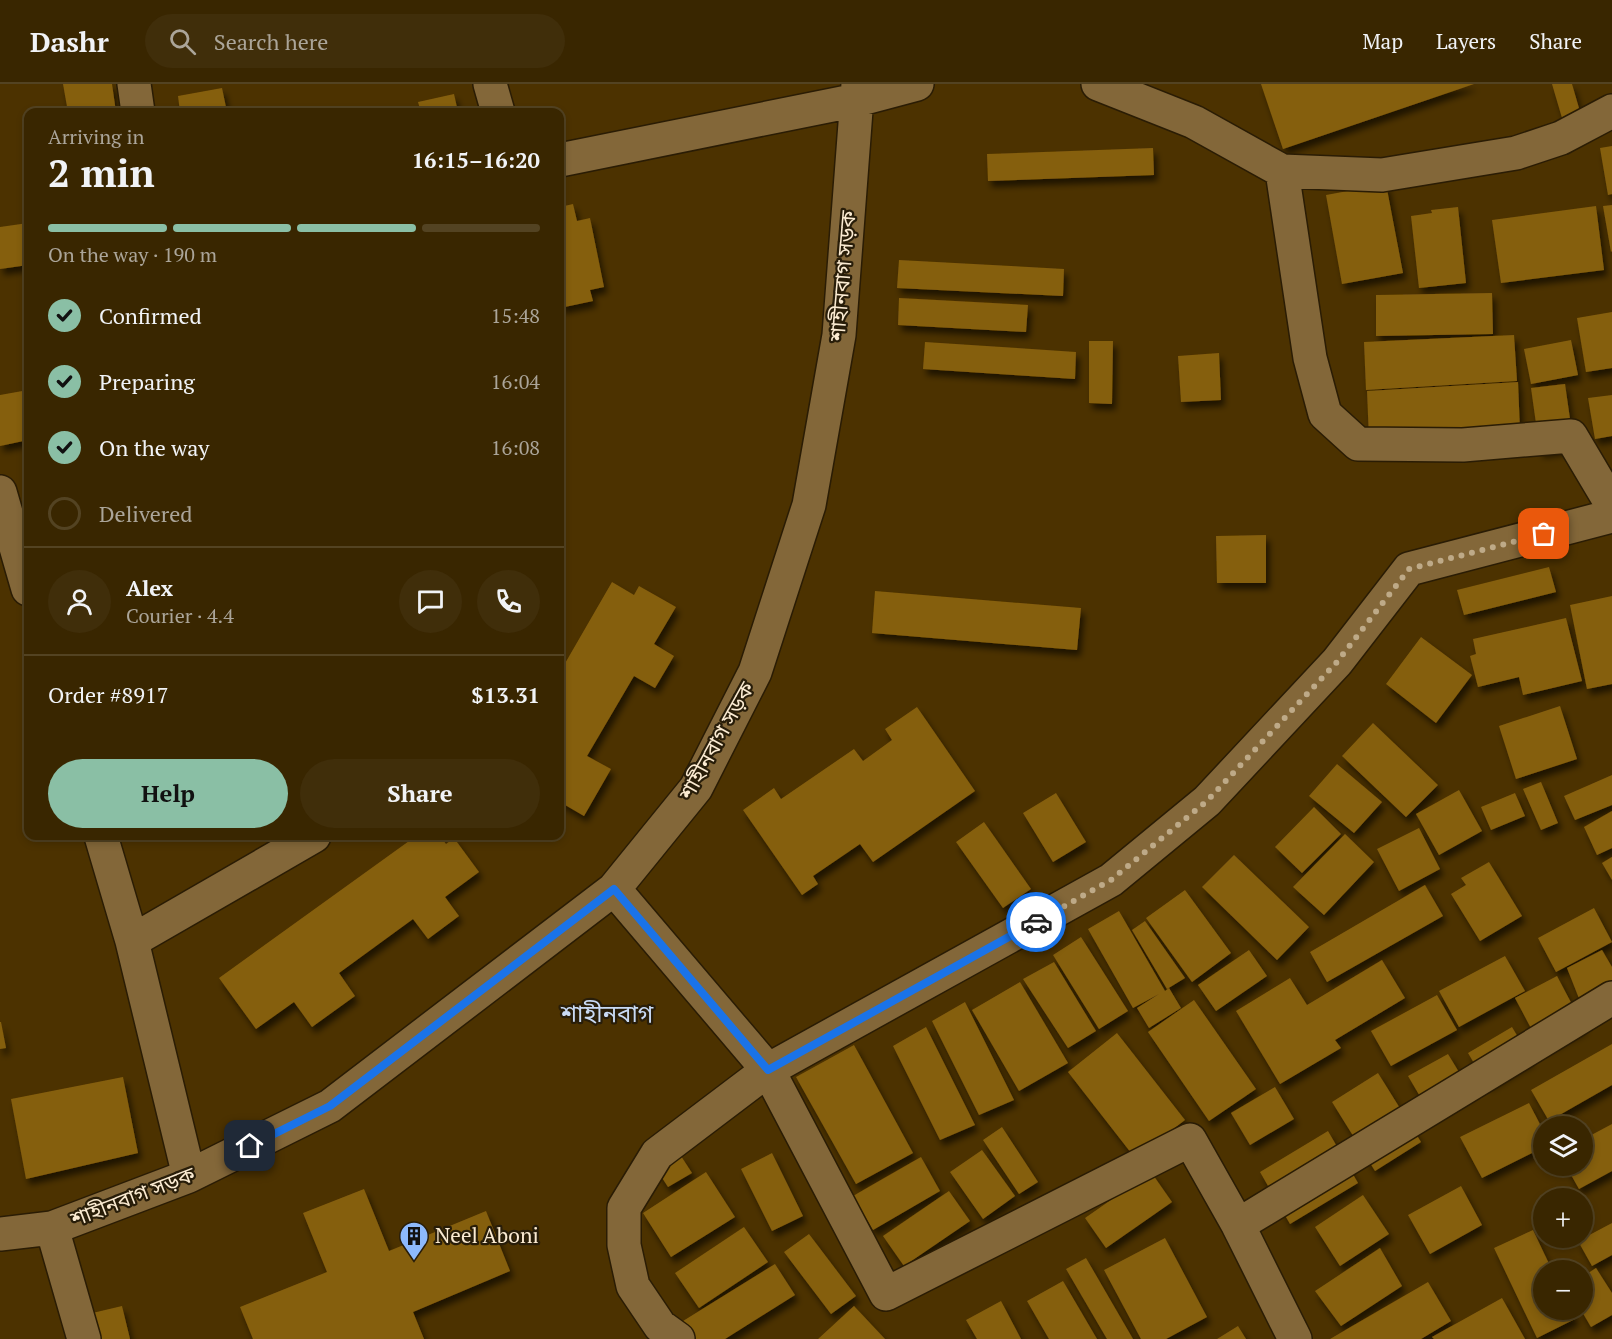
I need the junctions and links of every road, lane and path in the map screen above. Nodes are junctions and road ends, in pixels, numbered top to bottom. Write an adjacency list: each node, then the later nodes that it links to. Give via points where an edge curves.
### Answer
1 (134, 84): 6 (street)
2 (490, 84): 7 (street)
3 (917, 84): 5 (street)
4 (1098, 84): 10 (street, via 1194,122)
5 (858, 92): 9 (street); 17 (street, শাহীনবাগ সড়ক, via 839,335 809,506 755,672 696,788)
6 (137, 108)
7 (497, 108)
8 (1612, 111): 10 (street, via 1562,138 1516,153 1382,175)
9 (564, 159)
10 (1282, 171): 12 (street, via 1310,358 1325,414 1358,444 1463,445 1571,436)
11 (0, 492): 14 (street)
12 (1612, 505)
13 (1612, 516): 20 (street, via 1409,569 1337,662 1207,801 1111,880)
14 (24, 575)
15 (102, 840): 18 (street)
16 (307, 840): 18 (street)
17 (614, 889): 20 (street); 21 (street, শাহীনবাগ সড়ক, via 330,1106)
18 (132, 941): 21 (street)
19 (1610, 1005): 22 (street)
20 (768, 1070): 22 (street, via 886,1294 1190,1140); 26 (street, via 657,1154 624,1208 624,1245 633,1286 660,1326)
21 (189, 1176): 23 (street, শাহীনবাগ সড়ক)
22 (1238, 1225): 27 (street)
23 (52, 1228): 24 (street, শাহীনবাগ সড়ক); 25 (street)
24 (0, 1234)
25 (84, 1339)
26 (678, 1339)
27 (1295, 1339)

